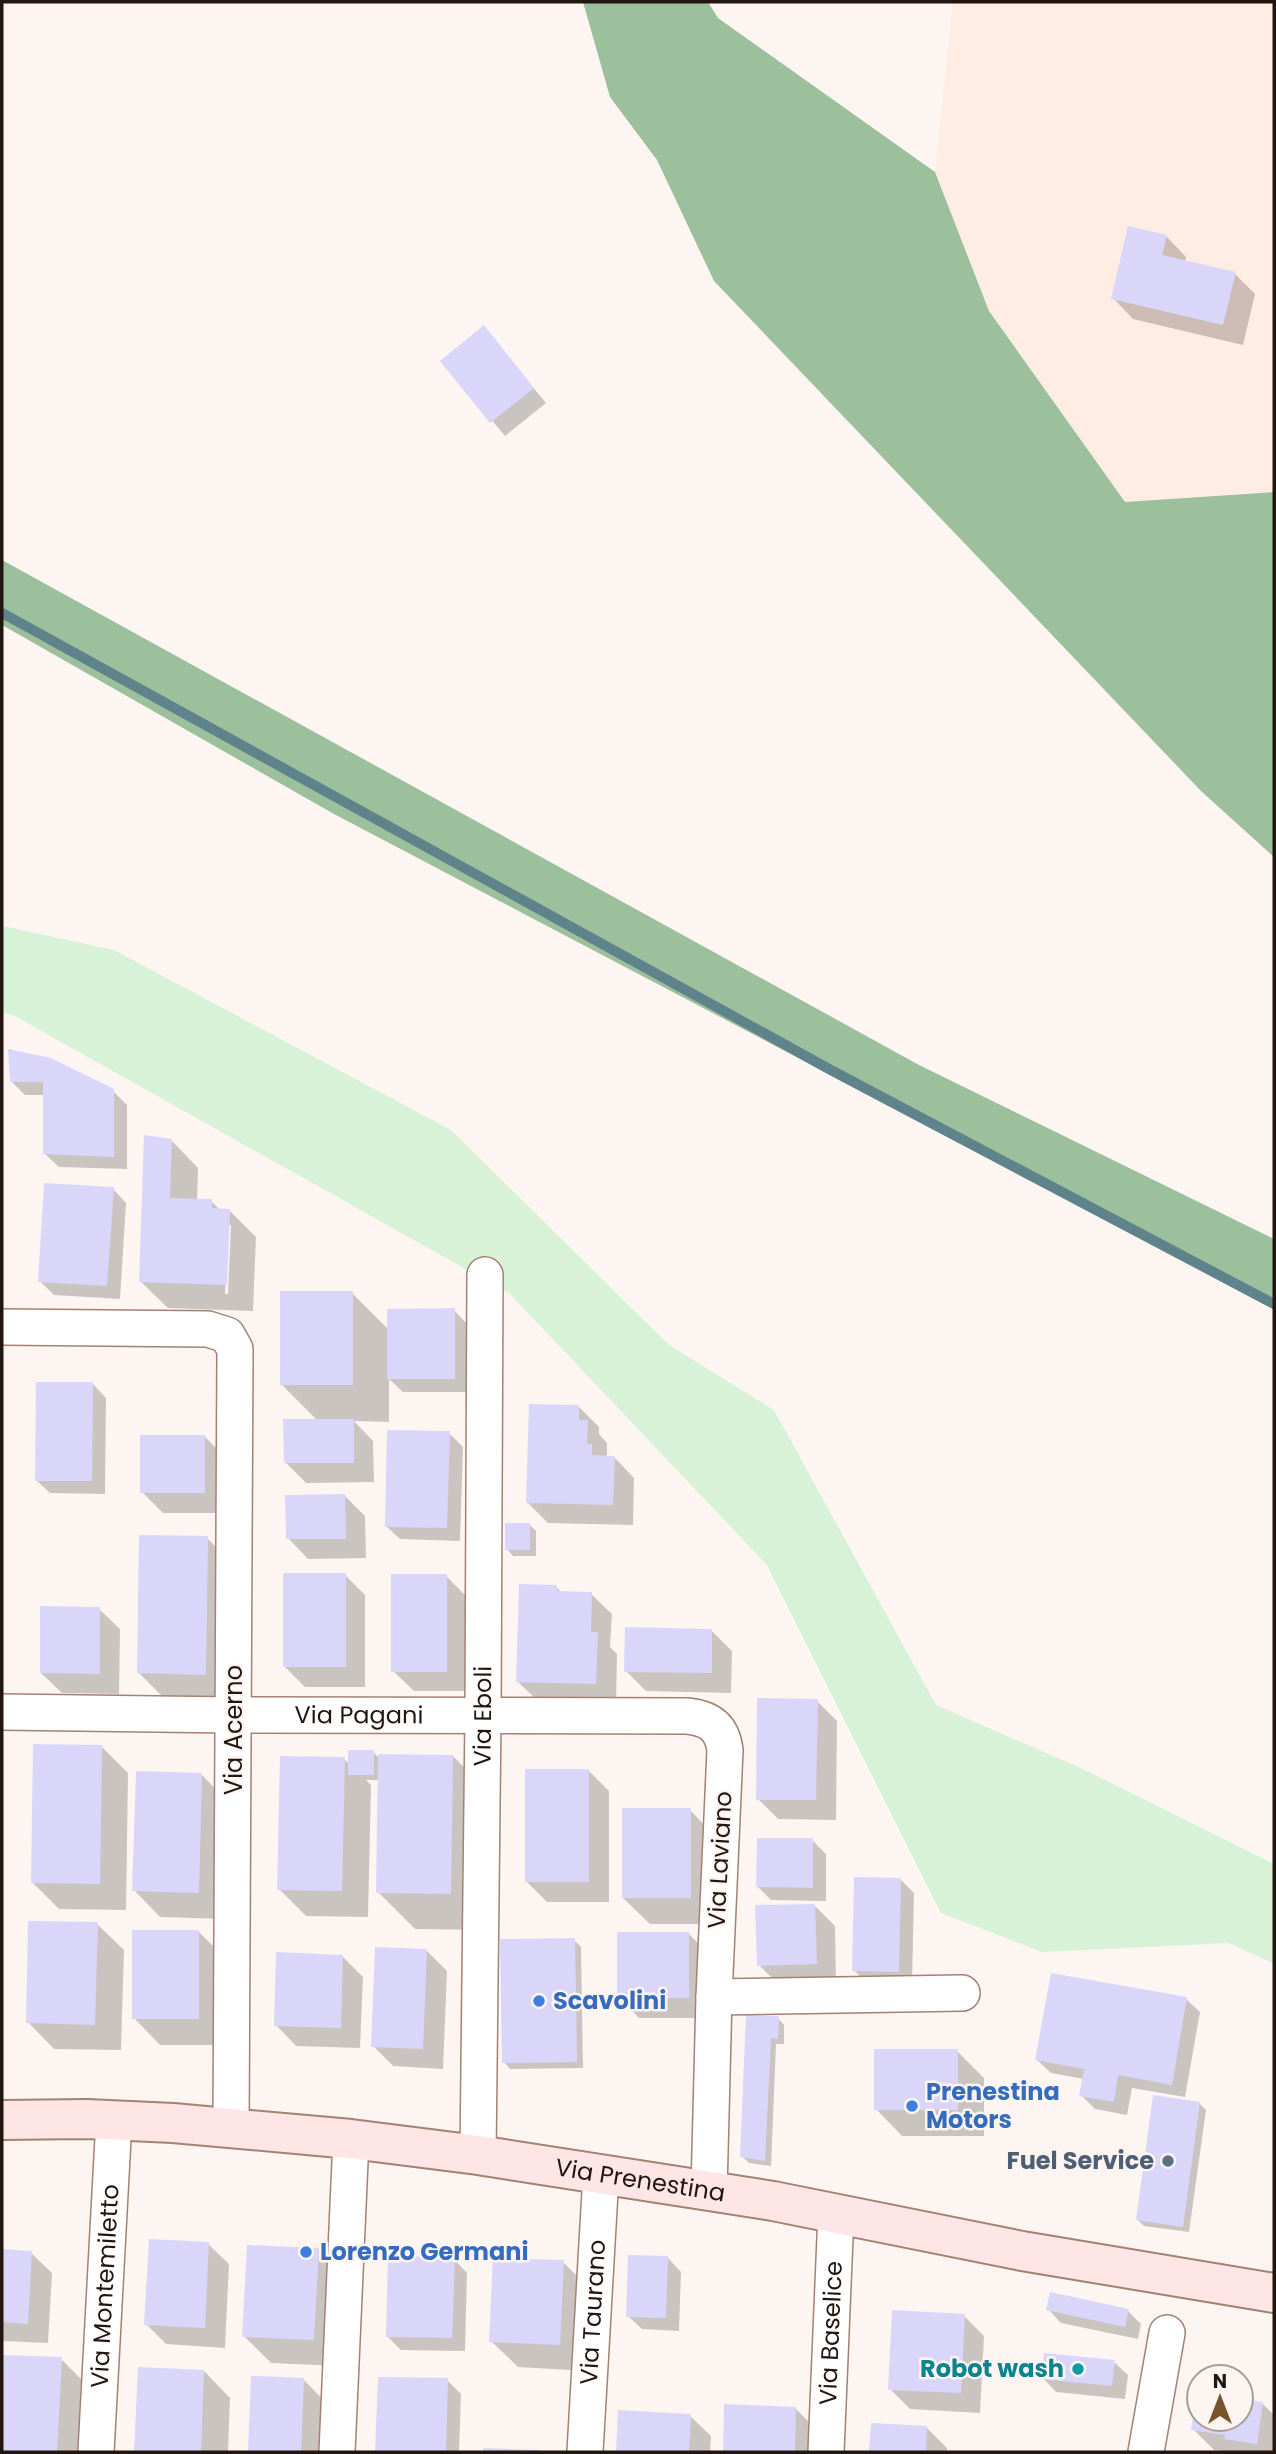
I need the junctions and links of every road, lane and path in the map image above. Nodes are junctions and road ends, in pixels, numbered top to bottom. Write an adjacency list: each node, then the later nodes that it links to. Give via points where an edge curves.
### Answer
1 (485, 1275): 5 (street, Via Eboli)
2 (2, 1327): 4 (street, Via Acerno, via 208,1329 227,1335 232,1342 236,1355)
3 (2, 1712): 4 (street, Via Pagani)
4 (234, 1715): 5 (street, Via Pagani); 11 (street, Via Acerno)
5 (483, 1716): 6 (street, Via Pagani, via 687,1716); 13 (street, Via Eboli)
6 (714, 1724): 8 (street, Via Laviano, via 724,1750)
7 (962, 1993): 8 (street)
8 (714, 1997): 15 (street, Via Laviano)
9 (2, 2120): 10 (main road, Via Prenestina)
10 (114, 2120): 11 (main road, Via Prenestina); 19 (street, Via Montemiletto)
11 (232, 2127): 12 (main road, Via Prenestina)
12 (351, 2139): 13 (main road, Via Prenestina); 20 (street)
13 (478, 2155): 14 (main road, Via Prenestina)
14 (601, 2174): 15 (main road, Via Prenestina); 21 (street, Via Taurano)
15 (709, 2191): 16 (main road, Via Prenestina)
16 (836, 2213): 17 (main road, Via Prenestina, via 1132,2271); 22 (street, Via Baselice)
17 (1274, 2293)
18 (1167, 2333): 23 (street)
19 (96, 2452)
20 (337, 2452)
21 (585, 2452)
22 (826, 2452)
23 (1146, 2452)

